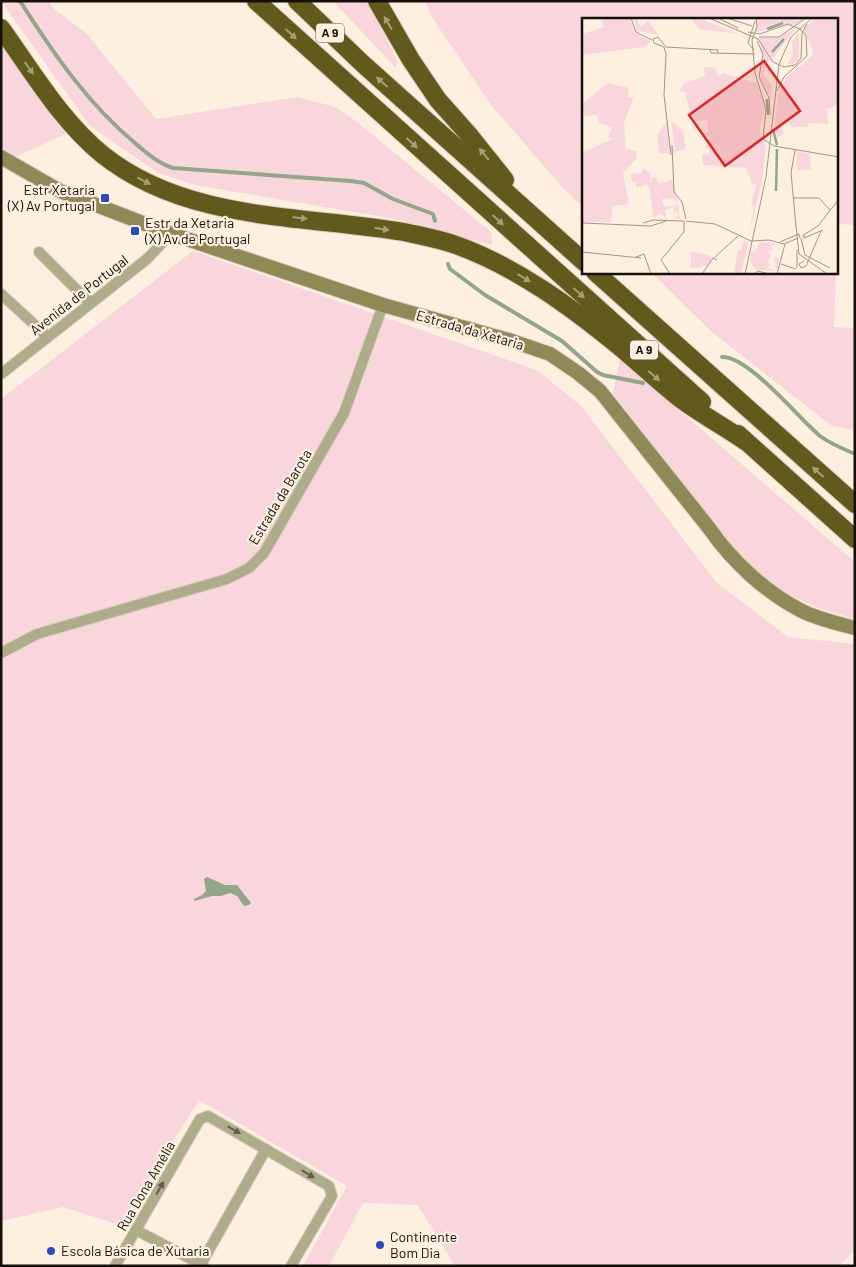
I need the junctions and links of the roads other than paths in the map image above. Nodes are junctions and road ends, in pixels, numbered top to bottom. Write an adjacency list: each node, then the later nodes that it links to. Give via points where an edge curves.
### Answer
1 (256, 1): 16 (highway, A 9, one-way to 16)
2 (297, 1): 6 (highway, A 9, one-way to 2)
3 (377, 1): 6 (highway, one-way to 3, via 438,100)
4 (1, 28): 16 (highway, one-way to 16, via 53,102 74,126 103,155 143,181 211,205 404,232 481,255 560,302 680,398)
5 (1, 157): 7 (street, Estrada da Xetaria, via 60,191)
6 (536, 219): 9 (highway, A 9)
7 (166, 232): 12 (street, Avenida de Portugal, via 162,243 146,259); 13 (street, Estrada da Xetaria)
8 (39, 252): 12 (street)
9 (582, 260)
10 (597, 274): 17 (highway, A 9, one-way to 10)
11 (1, 294): 14 (street)
12 (90, 303): 14 (street, Avenida de Portugal)
13 (383, 305): 19 (street, Estrada da Xetaria, via 550,354 578,373 600,391 723,548 748,572 800,610); 20 (street, Estrada da Barota, via 344,413 264,553 249,568 227,578 37,634)
14 (48, 337): 15 (street, Avenida de Portugal)
15 (3, 369)
16 (745, 440): 18 (highway, A 9)
17 (855, 504)
18 (855, 539)
19 (855, 628)
20 (1, 653)
21 (266, 1149): 22 (street, Rua Dona Amélia, one-way to 21, via 200,1119 208,1116); 23 (street); 25 (street, one-way to 25, via 329,1186 332,1196)
22 (136, 1230): 23 (street); 24 (street, Rua Dona Amélia)
23 (202, 1265)
24 (115, 1266)
25 (291, 1266)

